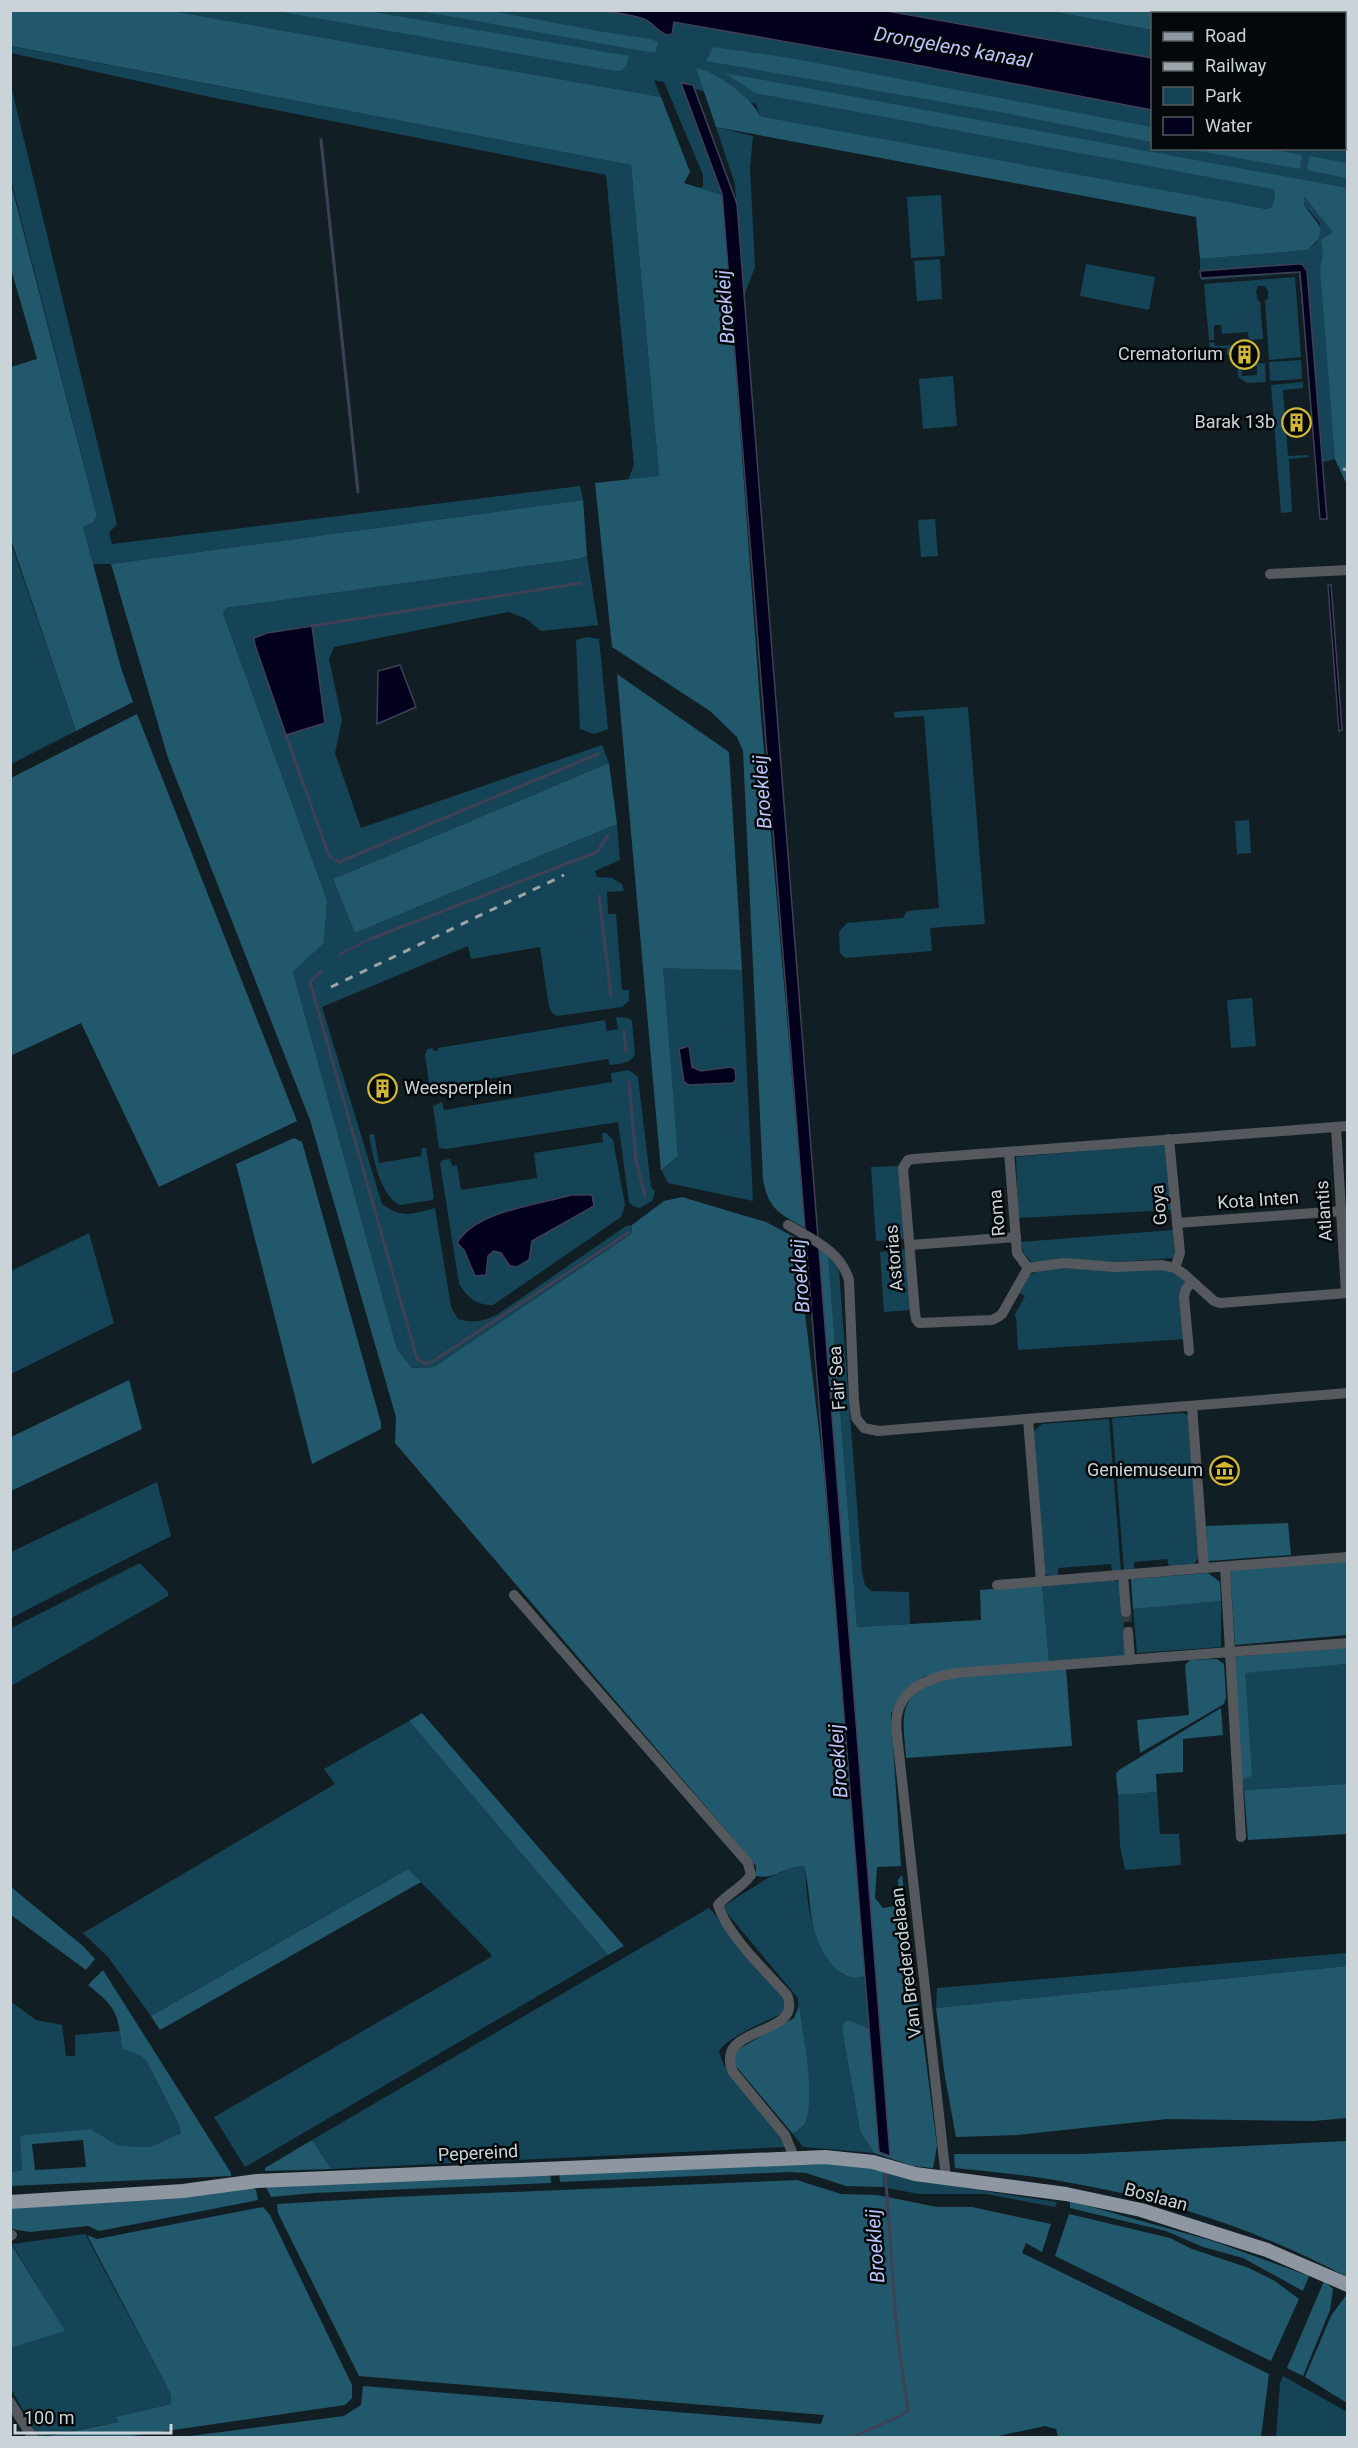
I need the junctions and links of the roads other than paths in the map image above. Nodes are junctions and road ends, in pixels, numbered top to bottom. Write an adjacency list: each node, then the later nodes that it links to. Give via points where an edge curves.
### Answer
1 (1347, 570): 2 (street)
2 (1270, 574)
3 (1347, 1126): 4 (street, Astorias)
4 (1336, 1127): 5 (street, Astorias); 7 (street, Atlantis)
5 (1169, 1139): 6 (street, Astorias); 8 (street, Goya)
6 (1009, 1152): 10 (street, Roma); 11 (street, Astorias, via 909,1160 903,1168)
7 (1341, 1210): 8 (street, Kota Inten); 15 (street, Atlantis)
8 (1177, 1223): 12 (street, Goya, via 1180,1253)
9 (788, 1225): 19 (street, Fair Sea, via 841,1261 849,1280 854,1401 856,1418 864,1428 878,1431)
10 (1016, 1237): 11 (street); 13 (street, Roma, via 1017,1253)
11 (910, 1245): 13 (street, Astorias, via 915,1313 920,1323 992,1320 1002,1314)
12 (1175, 1268): 13 (street, via 1064,1263); 14 (street)
13 (1028, 1269)
14 (1192, 1282): 15 (street, via 1220,1303); 16 (street, via 1184,1297)
15 (1347, 1293)
16 (1189, 1351)
17 (1347, 1393): 18 (street)
18 (1192, 1406): 19 (street); 22 (street)
19 (1028, 1419): 24 (street)
20 (1347, 1557): 21 (street)
21 (1225, 1567): 22 (street); 30 (street)
22 (1204, 1568): 23 (street)
23 (1123, 1575): 24 (street); 27 (street)
24 (1041, 1581): 25 (street)
25 (997, 1585)
26 (514, 1594): 33 (street, via 748,1863 751,1875 746,1883 718,1905 734,1933 790,2003 782,2020 739,2041 730,2050 729,2063 785,2135)
27 (1126, 1612)
28 (1128, 1632): 31 (street)
29 (1347, 1643): 30 (street, Van Brederodelaan)
30 (1228, 1652): 31 (street, Van Brederodelaan); 32 (street)
31 (1130, 1660): 34 (street, Van Brederodelaan, via 956,1673 924,1681 899,1707 898,1744)
32 (1240, 1837)
33 (794, 2157): 34 (main road, Pepereind, via 873,2162); 35 (main road, Pepereind, via 257,2181 183,2191)
34 (946, 2178): 36 (main road, Boslaan, via 1066,2194 1141,2210 1268,2250)
35 (10, 2202)
36 (1347, 2285)
37 (10, 2402): 38 (street)
38 (33, 2438)

